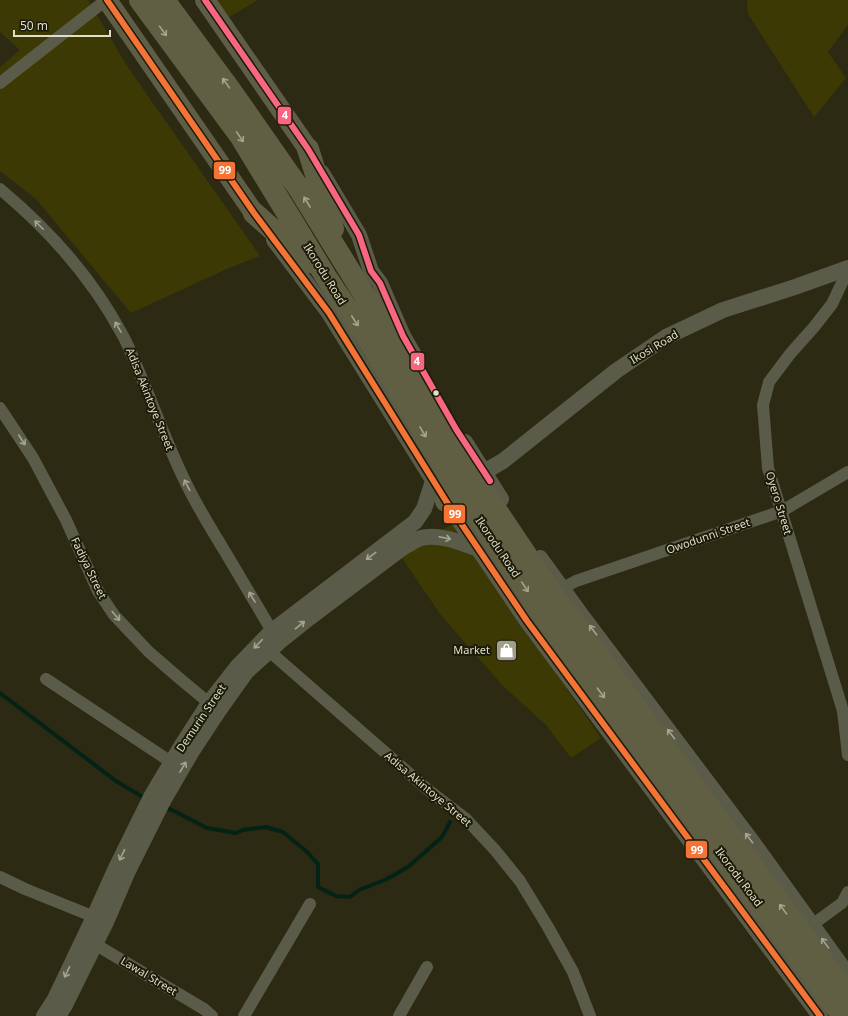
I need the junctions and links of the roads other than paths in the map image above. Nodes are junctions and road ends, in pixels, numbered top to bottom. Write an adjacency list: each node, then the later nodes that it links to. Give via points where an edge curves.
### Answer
1 (106, 0): 5 (street); 8 (main road, Ikorodu Road)
2 (140, 0): 11 (highway, Ikorodu Road, one-way to 11, via 240,137)
3 (164, 0): 9 (highway, Ikorodu Road, one-way to 3, via 231,91)
4 (205, 0): 6 (main road)
5 (0, 84)
6 (308, 149): 9 (highway); 13 (street, via 359,235 371,271 380,283 403,336)
7 (0, 189): 20 (street, Adisa Akintoye Street, one-way to 7, via 184,480 123,335 104,302 49,234)
8 (254, 213): 11 (highway); 15 (street, Ikorodu Road, via 329,313)
9 (343, 259): 36 (highway, Ikorodu Road, one-way to 9, via 551,592 474,477)
10 (848, 269): 13 (street, Ikosi Road, via 723,310 666,337 616,371 503,461); 17 (street, Oyero Street, via 832,304 769,382 763,405 768,468)
11 (326, 277): 15 (highway, Ikorodu Road, one-way to 15, via 372,346)
12 (0, 408): 23 (street, Fadiya Street, one-way to 23, via 33,458 66,520 98,591 114,614 149,652)
13 (484, 472): 19 (street)
14 (848, 472): 17 (street, Owodunni Street)
15 (439, 474): 16 (highway, via 449,480); 20 (street, Demurin Street, one-way to 20, via 415,522); 44 (highway, Ikorodu Road, one-way to 44)
16 (446, 501): 18 (street, Ikorodu Road)
17 (782, 511): 19 (street, Owodunni Street); 24 (street, Oyero Street)
18 (478, 549): 21 (street, Demurin Street, one-way to 18, via 308,618 402,548 422,538 437,537); 43 (street, Ikorodu Road, via 527,621)
19 (562, 588): 32 (street, one-way to 19)
20 (272, 631): 23 (street, Demurin Street, one-way to 23, via 238,666)
21 (269, 651): 27 (street, Demurin Street, one-way to 21, via 192,752 246,672); 42 (street, Adisa Akintoye Street, via 427,789 466,819 495,850 520,880 548,927 573,972)
22 (46, 679): 26 (street)
23 (209, 703): 26 (street, Demurin Street)
24 (845, 710): 25 (street, Oyero Street)
25 (848, 756)
26 (171, 762): 27 (street, Demurin Street)
27 (157, 798): 31 (street, Demurin Street, via 122,885)
28 (0, 877): 31 (street)
29 (848, 892): 32 (street, via 842,903)
30 (310, 904): 40 (street)
31 (100, 920): 33 (street, Demurin Street)
32 (812, 925): 35 (street, one-way to 32)
33 (89, 941): 37 (street, Demurin Street, one-way to 37); 38 (street, Demurin Street, via 65,1005); 39 (street, Lawal Street)
34 (427, 967): 41 (street)
35 (848, 975)
36 (848, 996)
37 (44, 1016)
38 (58, 1016)
39 (212, 1016)
40 (244, 1016)
41 (399, 1016)
42 (590, 1016)
43 (820, 1016)
44 (844, 1016)

